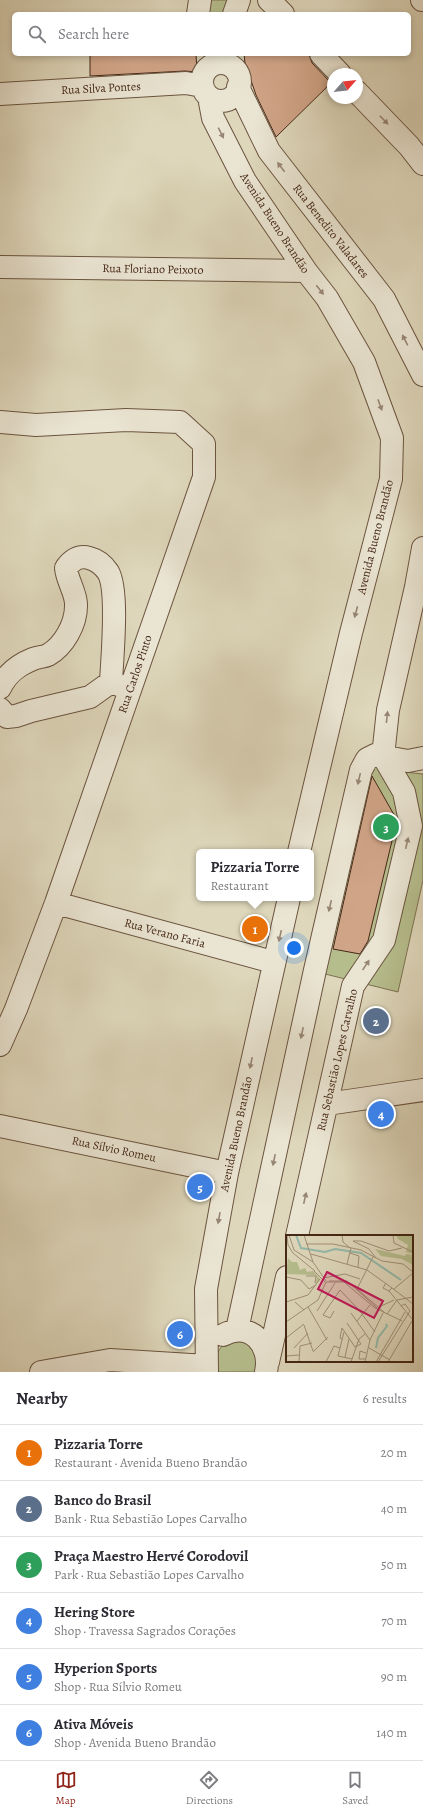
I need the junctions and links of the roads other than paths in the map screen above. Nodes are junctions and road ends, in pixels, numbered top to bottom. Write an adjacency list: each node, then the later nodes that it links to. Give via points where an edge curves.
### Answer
1 (200, 0): 4 (street)
2 (239, 0): 5 (street)
3 (269, 0): 6 (street)
4 (198, 12)
5 (235, 12)
6 (281, 12)
7 (200, 56): 11 (street, Avenida Bueno Brandão)
8 (323, 56): 9 (street)
9 (334, 68)
10 (236, 71): 11 (street, via 226,64 213,65 204,73); 11 (street, via 236,93 227,100 221,101); 18 (street, Rua Benedito Valadares, one-way to 10, via 384,299 269,151)
11 (204, 87): 12 (street, Rua Silva Pontes, via 186,83); 17 (street, Avenida Bueno Brandão, one-way to 17, via 213,118 245,181)
12 (0, 94)
13 (363, 97): 14 (street, one-way to 14)
14 (416, 142): 15 (street)
15 (423, 164)
16 (0, 267): 17 (street, Rua Floriano Peixoto)
17 (306, 271): 26 (street, Avenida Bueno Brandão, one-way to 26, via 327,298 364,362 392,438 391,479)
18 (423, 375)
19 (0, 422): 21 (street, Rua Carlos Pinto, via 180,422 204,444 204,476)
20 (423, 548): 24 (street, one-way to 20, via 388,710)
21 (120, 686): 22 (street, via 114,590 108,572 97,560 83,556 72,560 66,568 76,606 73,623 64,642 48,655 16,667); 23 (street, via 90,697 16,716 7,717); 28 (street, Rua Carlos Pinto)
22 (0, 688)
23 (0, 709)
24 (383, 756): 25 (street, via 408,761); 32 (street, Rua Sebastião Lopes Carvalho, one-way to 24, via 353,986 384,940 411,826 404,792); 37 (street, one-way to 37, via 375,755 368,759 361,770)
25 (423, 758)
26 (300, 849)
27 (288, 901): 29 (street, Avenida Bueno Brandão, one-way to 29)
28 (56, 903): 29 (street, Rua Verano Faria); 30 (street, Rua Carlos Pinto)
29 (274, 962): 34 (street, Avenida Bueno Brandão, one-way to 34)
30 (0, 1045)
31 (423, 1090): 32 (street)
32 (327, 1104): 35 (street, Rua Sebastião Lopes Carvalho, one-way to 32)
33 (0, 1126): 34 (street, Rua Sílvio Romeu)
34 (227, 1173): 38 (street, Avenida Bueno Brandão, one-way to 38, via 206,1289)
35 (297, 1235)
36 (286, 1284): 39 (street)
37 (237, 1330): 38 (street, via 218,1337 210,1348); 39 (street, via 256,1336)
38 (207, 1364): 40 (street, via 110,1360)
39 (274, 1366)
40 (41, 1372)

